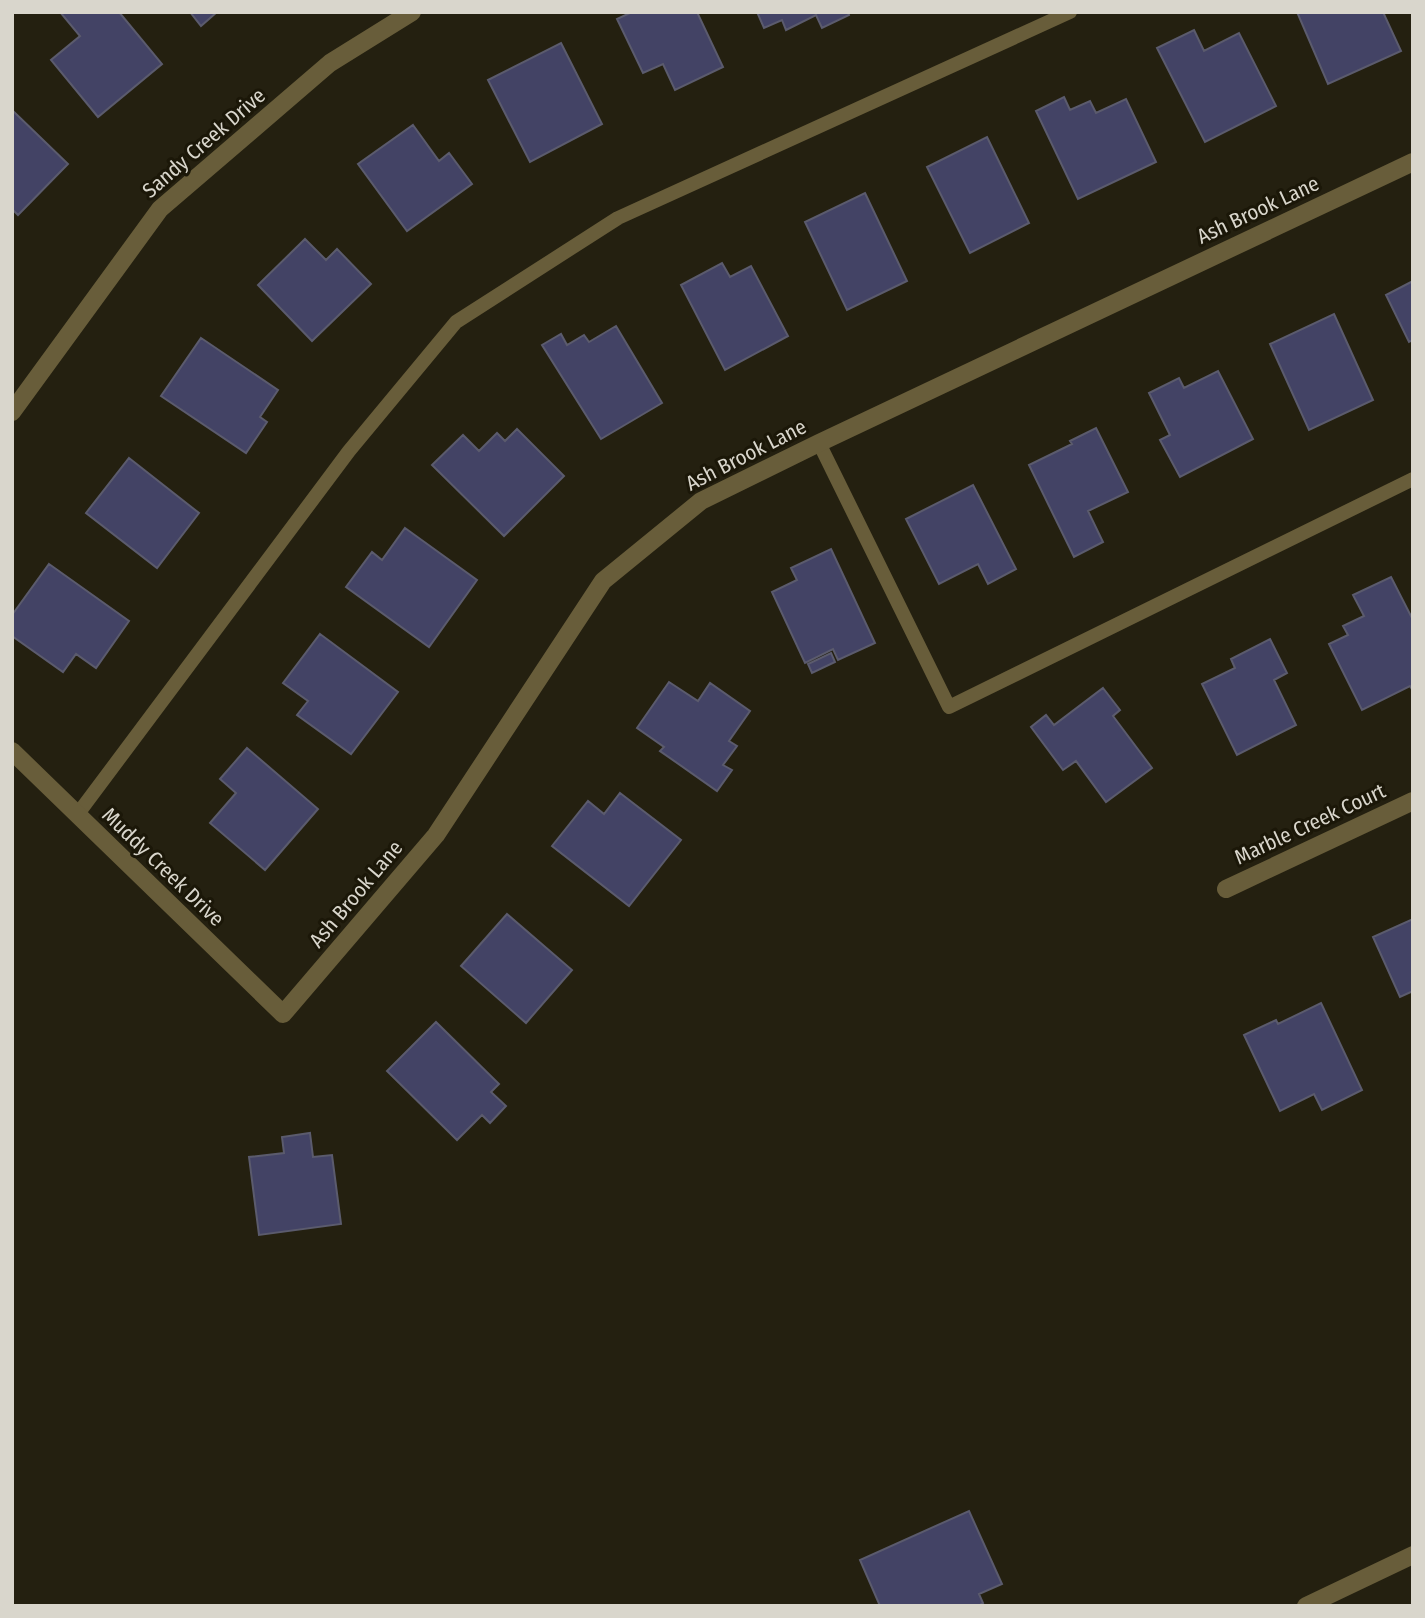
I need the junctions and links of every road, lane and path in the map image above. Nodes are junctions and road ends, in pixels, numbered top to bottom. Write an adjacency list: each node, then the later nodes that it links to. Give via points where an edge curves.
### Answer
1 (412, 12): 4 (street, Sandy Creek Drive, via 330,63 160,209)
2 (1070, 12): 9 (lane, via 618,218 456,322 349,451)
3 (1413, 162): 5 (street, Ash Brook Lane)
4 (12, 412)
5 (819, 443): 6 (lane, via 949,707); 11 (street, Ash Brook Lane, via 701,501 603,581 436,835)
6 (1413, 479)
7 (12, 751): 9 (street, Muddy Creek Drive)
8 (1413, 801): 10 (street, Marble Creek Court)
9 (77, 815): 11 (street, Muddy Creek Drive)
10 (1226, 889)
11 (283, 1014)
12 (1413, 1555): 13 (street)
13 (1306, 1606)

